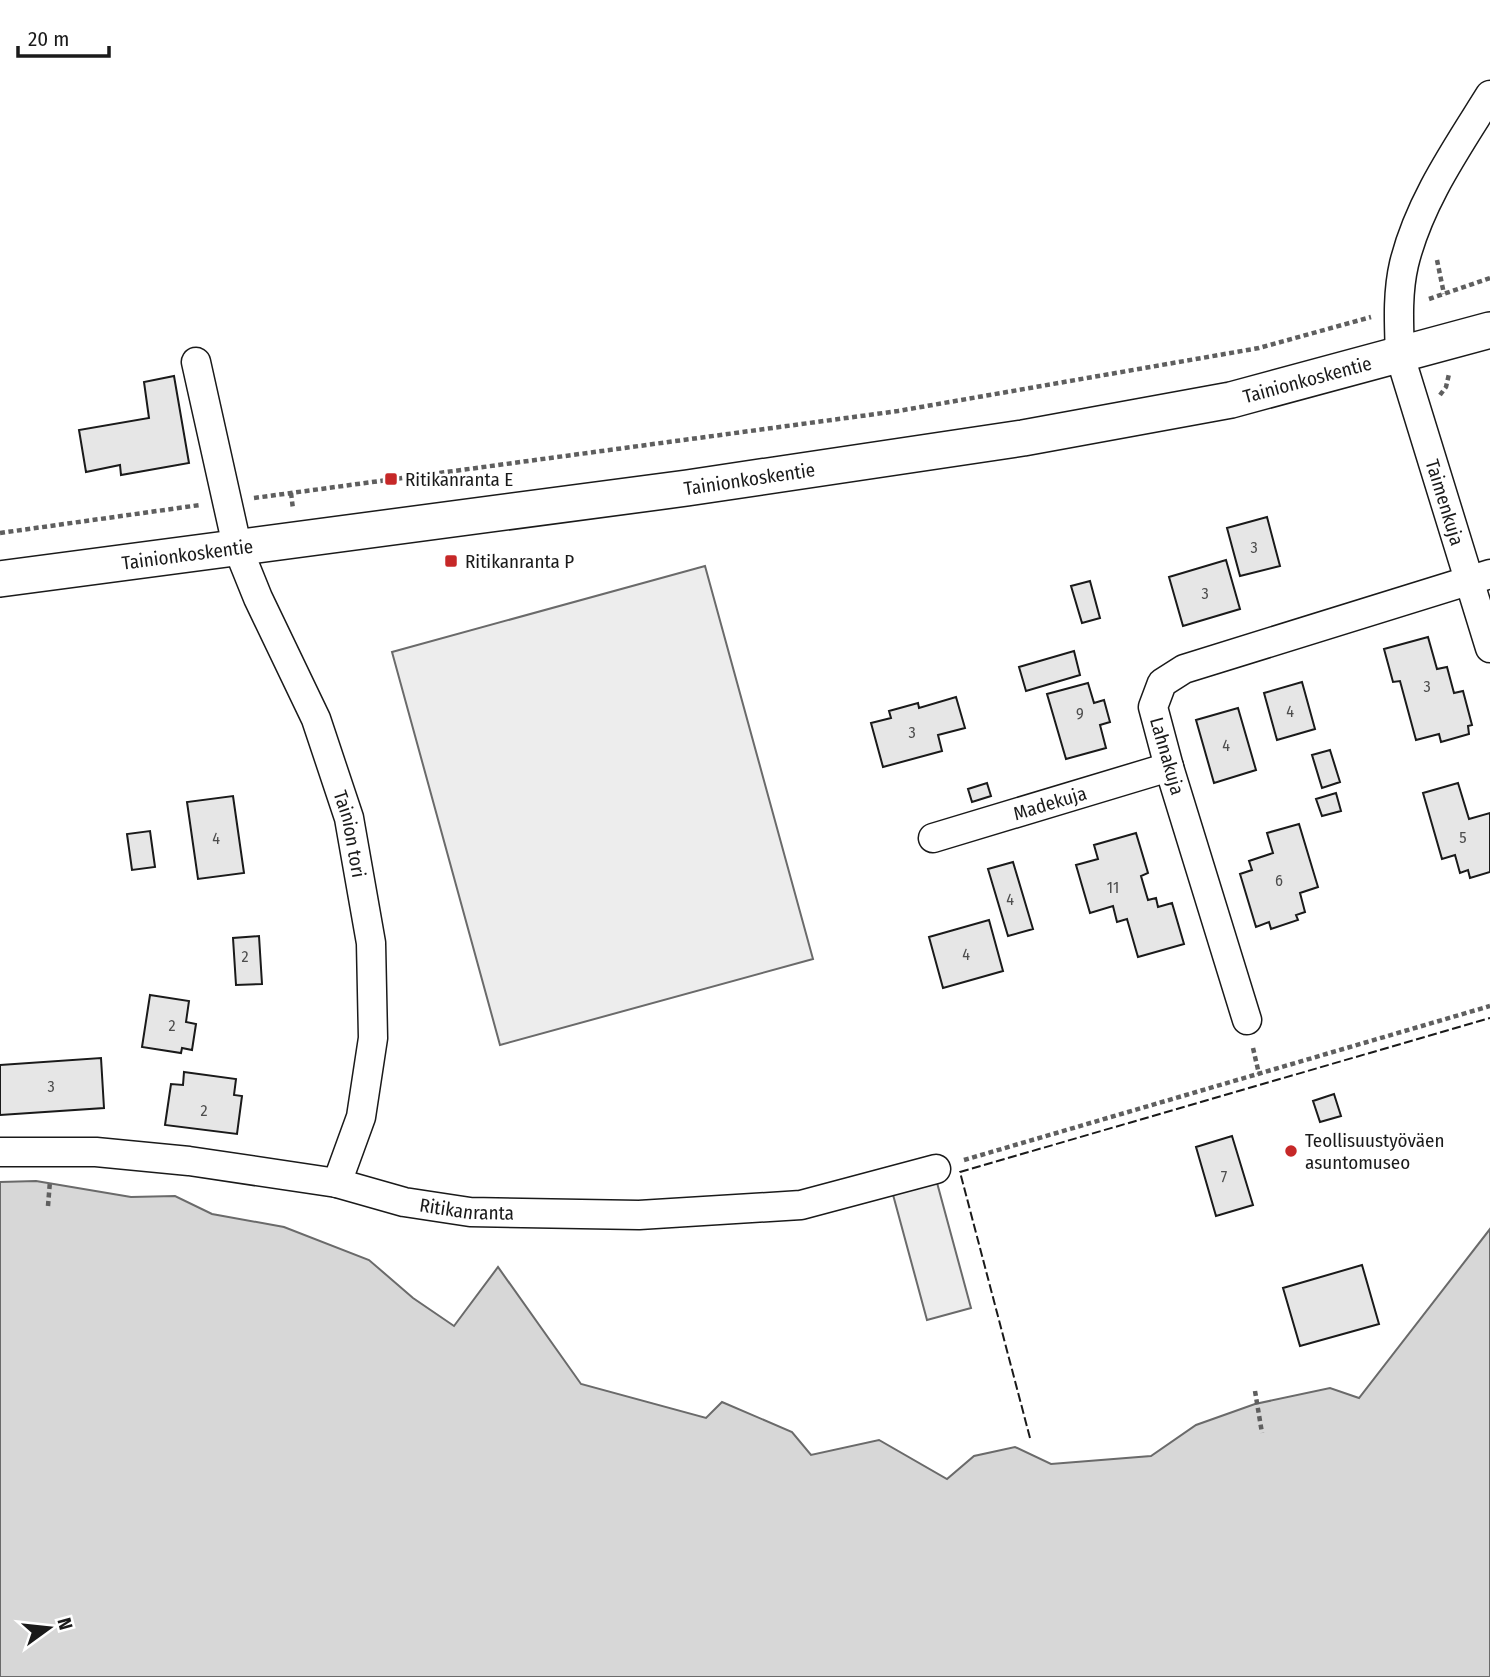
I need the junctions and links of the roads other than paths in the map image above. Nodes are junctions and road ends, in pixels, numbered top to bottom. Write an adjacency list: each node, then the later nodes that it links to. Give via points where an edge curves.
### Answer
1 (1490, 95): 3 (street, Taimenkuja, via 1420,216 1404,265 1398,310)
2 (1490, 330): 3 (street, Tainionkoskentie)
3 (1400, 356): 5 (street, Tainionkoskentie, via 1231,400 1023,438 687,488); 6 (street, Taimenkuja)
4 (196, 362): 5 (street, Tainion tori)
5 (237, 546): 7 (street, Tainionkoskentie); 14 (street, Tainion tori, via 320,731 349,818 371,943 373,1038 361,1117)
6 (1480, 577): 8 (street, Taimenkuja); 9 (street, Lahnakuja, via 1184,669 1162,683 1153,707)
7 (0, 579)
8 (1490, 648)
9 (1169, 767): 10 (street, Madekuja); 11 (street, Lahnakuja)
10 (933, 838)
11 (1247, 1020)
12 (0, 1152): 14 (street, Ritikanranta, via 109,1153)
13 (936, 1168): 14 (street, Ritikanranta, via 801,1205 639,1215 470,1212 404,1202)
14 (337, 1183)

